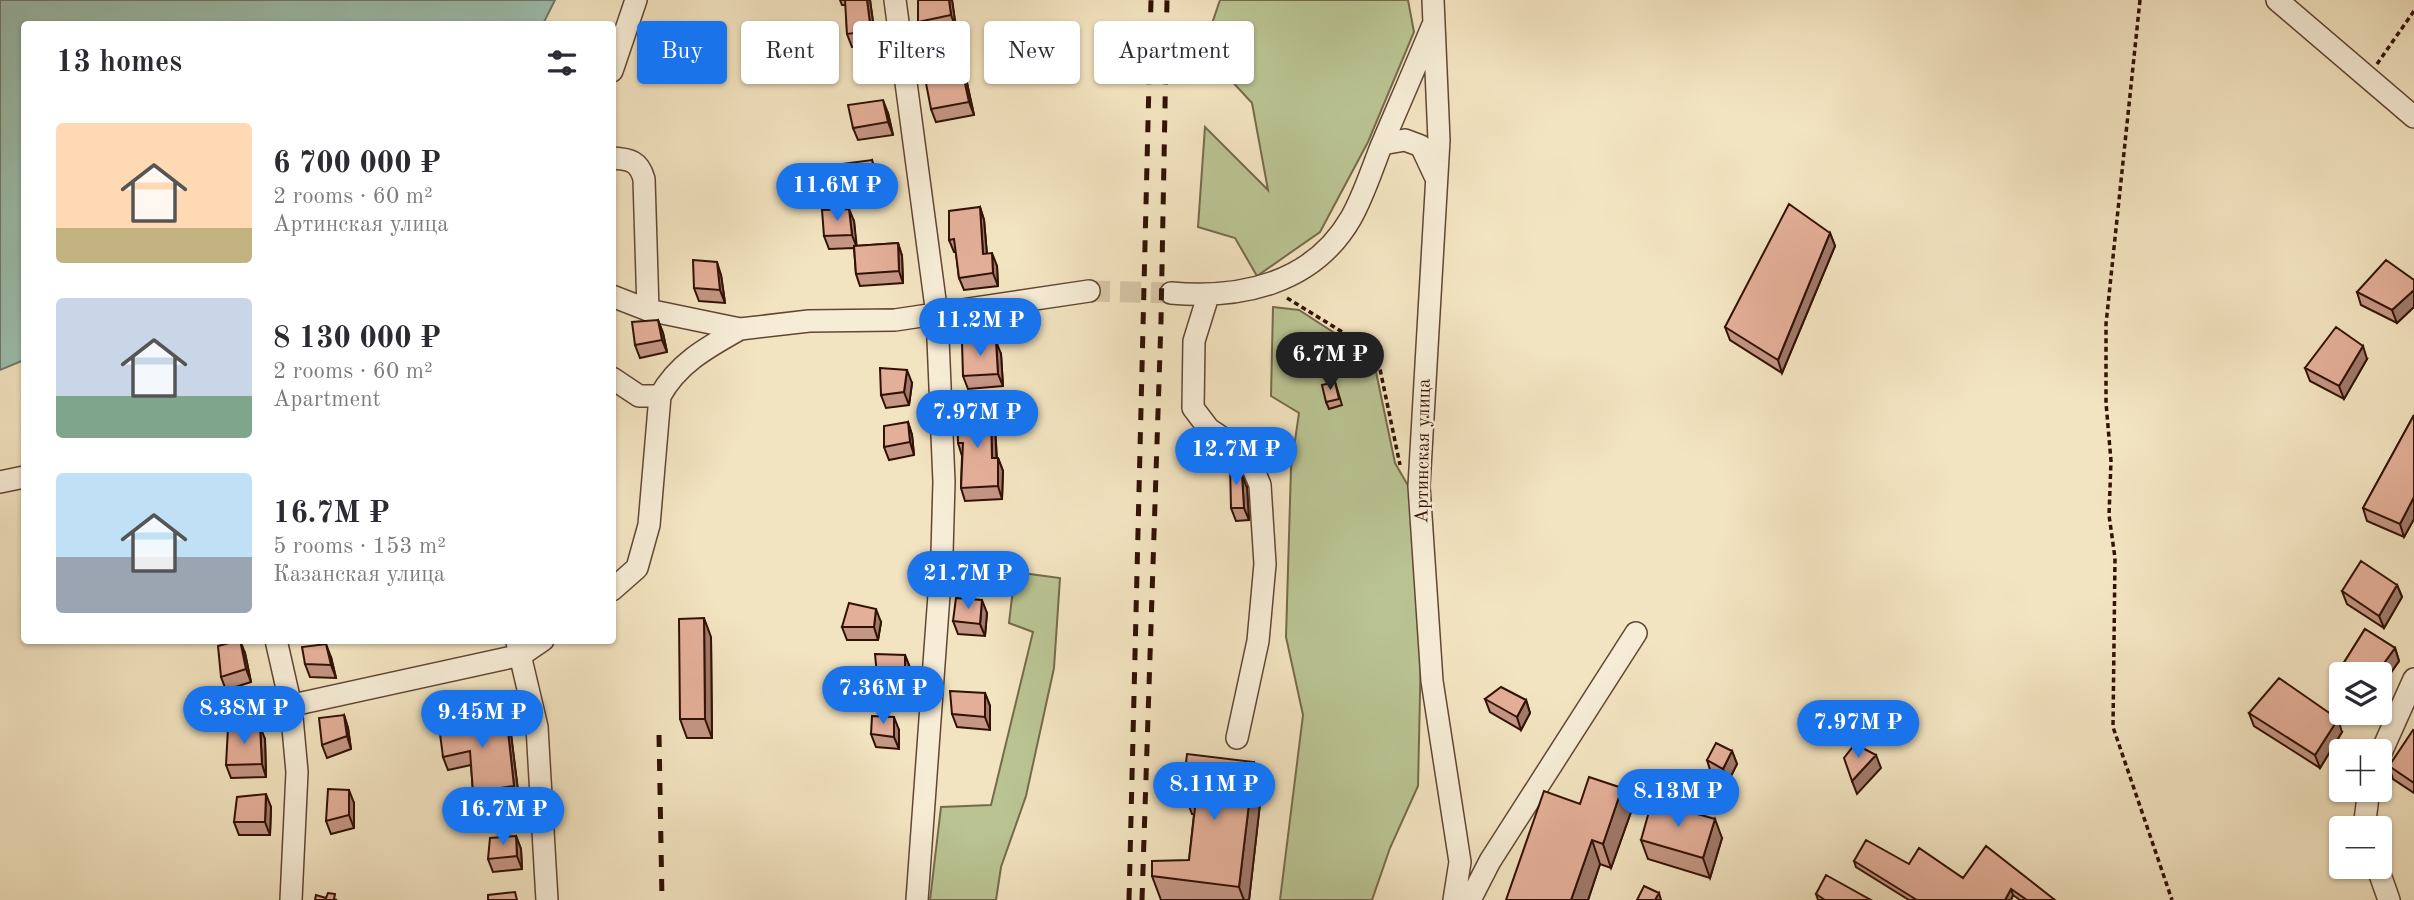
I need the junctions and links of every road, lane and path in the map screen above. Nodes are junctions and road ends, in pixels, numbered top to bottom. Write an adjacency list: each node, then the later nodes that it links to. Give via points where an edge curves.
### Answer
1 (636, 0): 8 (street)
2 (895, 0): 20 (street)
3 (1433, 0): 7 (street, Артинская улица)
4 (2140, 0): 44 (path, via 2106,324 2109,515 2115,558 2112,707 2113,727)
5 (2277, 0): 9 (street)
6 (2414, 11): 9 (path)
7 (1434, 22): 11 (street); 13 (street, Артинская улица)
8 (616, 59)
9 (2367, 77): 10 (street)
10 (2414, 117)
11 (1382, 144): 13 (street, via 1405,140 1421,146); 14 (street, via 1351,219 1321,255 1286,280)
12 (616, 158): 19 (street, via 630,159 641,167 644,179)
13 (1436, 178): 27 (street, Артинская улица)
14 (1263, 286): 17 (street); 27 (path, via 1357,341 1380,369 1398,460 1406,476)
15 (1089, 291): 20 (street)
16 (1171, 293): 17 (street)
17 (1208, 296): 36 (street, via 1194,341 1193,408 1209,429 1247,454 1261,498 1265,564 1258,641)
18 (616, 299): 19 (street)
19 (648, 310): 21 (street)
20 (937, 315): 22 (street); 41 (street, via 942,553)
21 (689, 319): 22 (street); 23 (street)
22 (740, 329): 23 (street)
23 (695, 355): 25 (street)
24 (616, 381): 25 (street, via 639,396)
25 (660, 396): 29 (street, via 649,525 637,568)
26 (21, 478): 28 (street)
27 (1420, 481): 42 (street, Артинская улица, via 1432,681 1460,862)
28 (0, 482)
29 (616, 586)
30 (1636, 633): 43 (street)
31 (277, 644): 34 (street)
32 (519, 648): 34 (street); 40 (street, via 537,727)
33 (2414, 679): 37 (street)
34 (291, 706): 35 (street); 39 (street, via 297,772)
35 (243, 716)
36 (1237, 738)
37 (2387, 739)
38 (2381, 879): 45 (street)
39 (291, 900)
40 (547, 900)
41 (917, 900)
42 (1454, 900)
43 (1470, 900)
44 (2172, 900)
45 (2389, 900)

